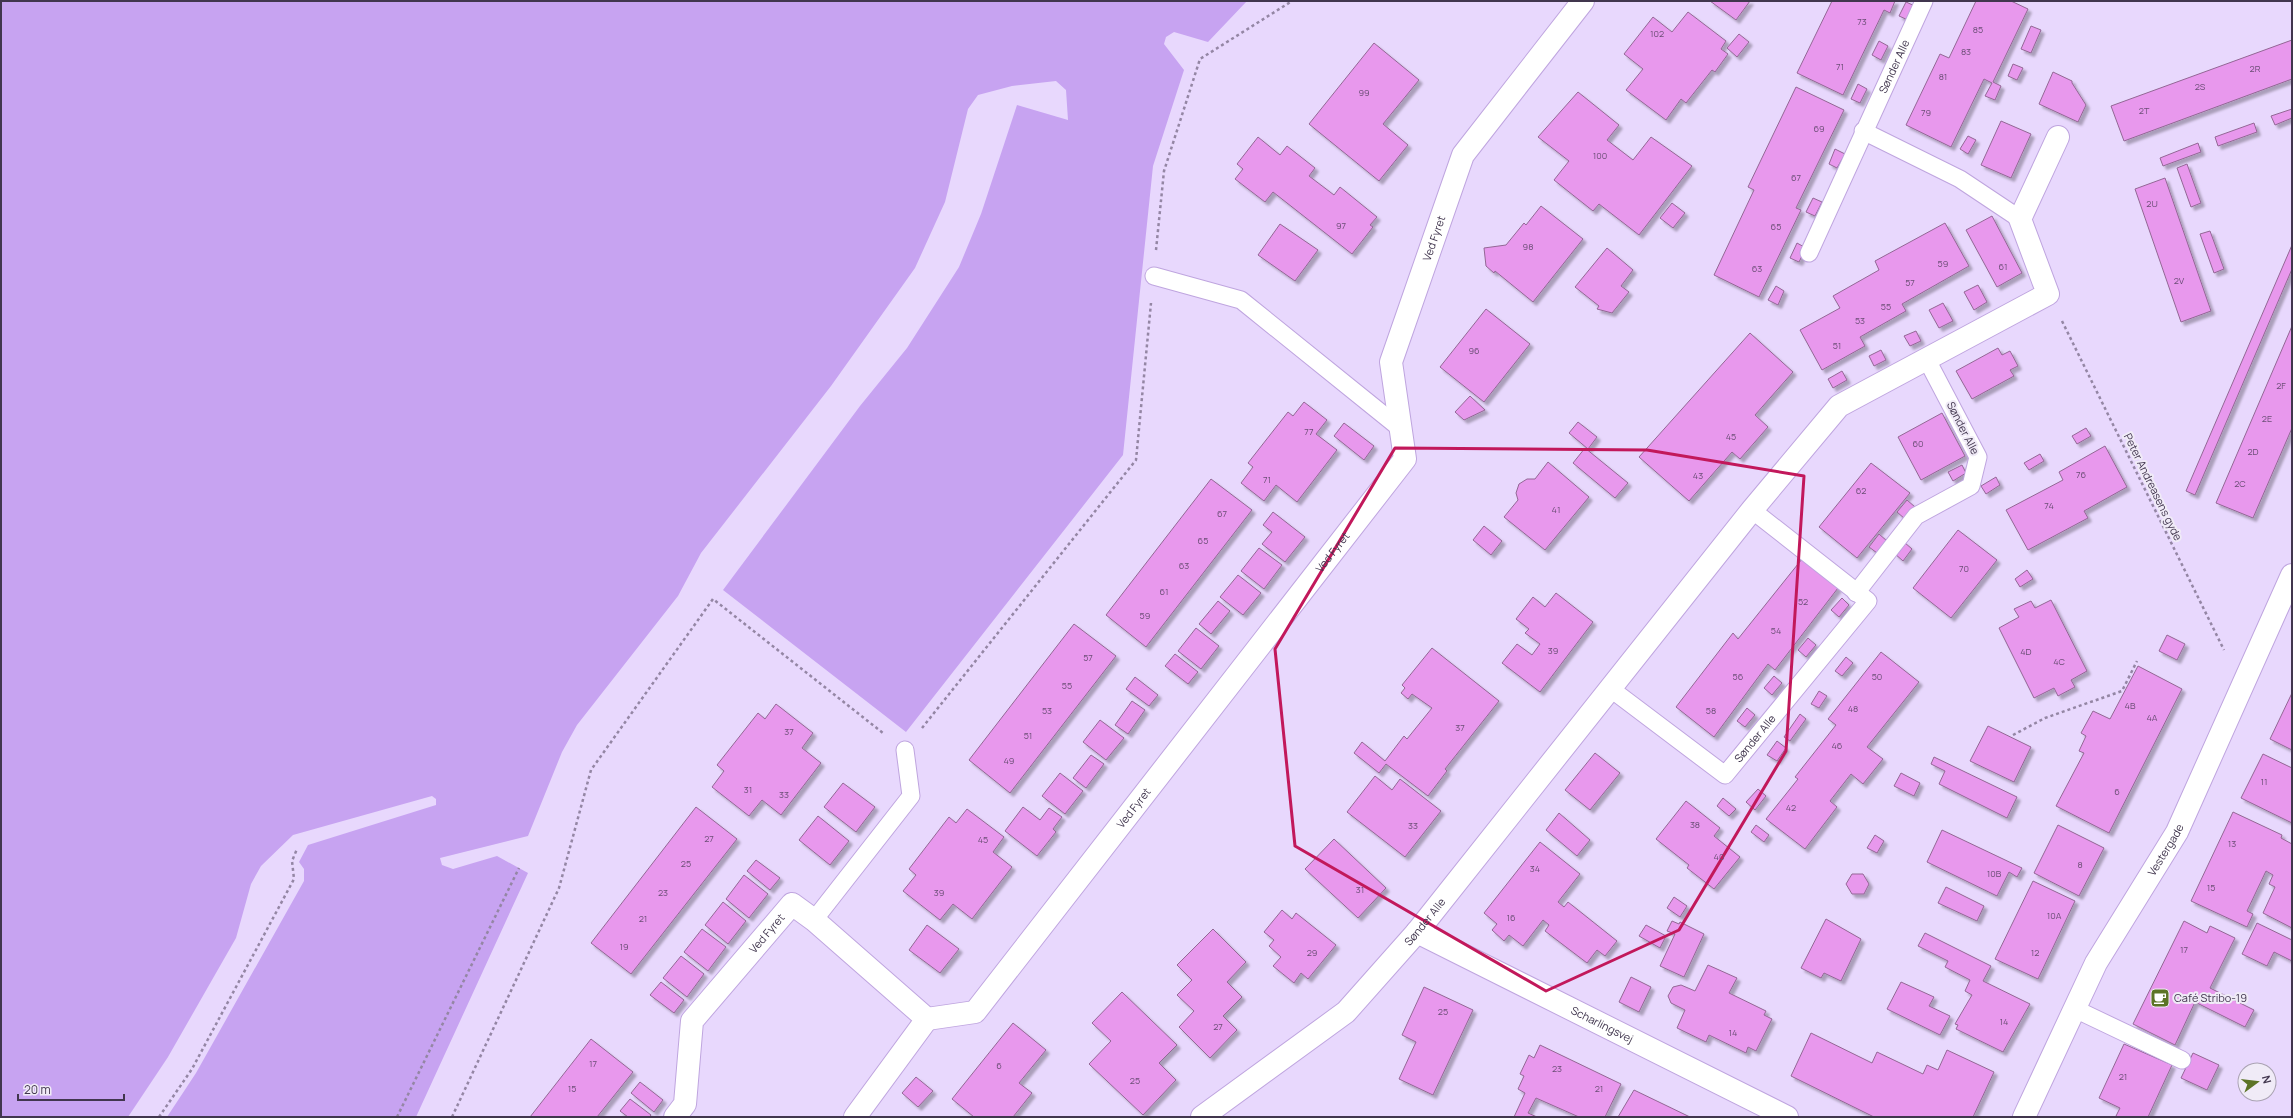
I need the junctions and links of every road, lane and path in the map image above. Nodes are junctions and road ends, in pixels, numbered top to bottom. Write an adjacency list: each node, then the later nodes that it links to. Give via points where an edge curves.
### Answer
1 (1292, 1): 8 (path, via 1200,59 1164,171)
2 (1583, 1): 11 (street, Ved Fyret, via 1463,155 1391,362)
3 (1924, 1): 4 (lane, Sønder Alle)
4 (1863, 131): 6 (lane, via 1960,179); 7 (lane, Sønder Alle)
5 (2058, 137): 6 (street)
6 (2020, 219): 9 (street)
7 (1809, 253)
8 (1154, 276): 11 (lane, via 1241,300); 19 (path, via 1136,460)
9 (2048, 294): 10 (street, Sønder Alle); 16 (path, Peter Andreasens gyde)
10 (1926, 358): 12 (street, Sønder Alle, via 1839,406); 14 (lane, Sønder Alle, via 1978,457 1971,486 1916,516)
11 (1401, 429): 25 (street, Ved Fyret, via 1406,459 975,1012)
12 (1752, 510): 14 (lane, Sønder Alle); 17 (street, Sønder Alle)
13 (2292, 575): 16 (street, Vestergade)
14 (1856, 593): 17 (lane, Sønder Alle, via 1868,602 1725,775)
15 (2137, 660): 18 (path, via 2122,691 2045,718)
16 (2243, 688): 24 (street, Vestergade, via 2177,832 2096,963)
17 (1611, 689): 23 (street, Sønder Alle)
18 (2013, 736)
19 (905, 750): 22 (lane, via 911,796); 29 (path, via 713,599 591,770 559,888)
20 (298, 849): 27 (path, via 292,861 294,879 192,1069)
21 (519, 868): 28 (path)
22 (814, 920): 25 (street, Ved Fyret); 30 (street, Ved Fyret, via 792,904 692,1022 686,1104)
23 (1417, 932): 32 (street, Sønder Alle, via 1346,1012); 33 (street, Scharlingsvej)
24 (2075, 1009): 26 (lane); 34 (street, Vestergade)
25 (927, 1019): 31 (street)
26 (2182, 1060)
27 (159, 1117)
28 (397, 1117)
29 (452, 1117)
30 (675, 1117)
31 (855, 1117)
32 (1202, 1117)
33 (1788, 1117)
34 (2024, 1117)

